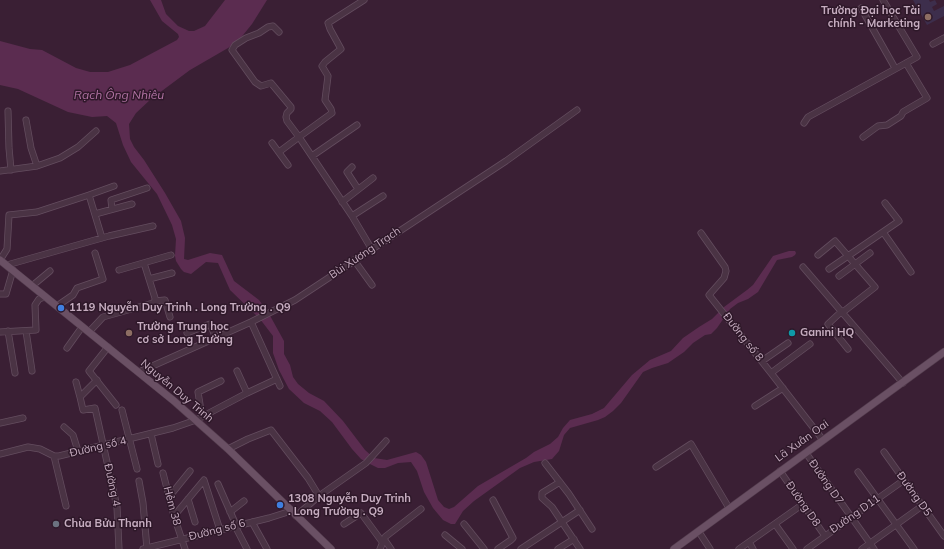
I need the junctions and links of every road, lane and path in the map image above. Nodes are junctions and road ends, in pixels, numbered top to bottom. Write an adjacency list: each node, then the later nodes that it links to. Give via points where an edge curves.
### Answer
1 (364, 0): 15 (street, via 328,23 341,49 322,66 328,76 325,100 332,113)
2 (883, 0): 7 (street, via 917,57)
3 (861, 8): 8 (street)
4 (279, 32): 15 (street, via 273,26 268,27 234,45 232,50 255,82 261,86 271,83 291,107 286,117)
5 (944, 38): 6 (street)
6 (933, 44)
7 (906, 63): 8 (street); 16 (street, via 927,98 887,125 878,126)
8 (895, 68): 12 (street, via 808,117)
9 (577, 110): 41 (street, Bùi Xương Trạch, via 506,161)
10 (8, 111): 23 (street)
11 (26, 120): 21 (street)
12 (804, 123)
13 (357, 125): 19 (street)
14 (96, 131): 21 (street, via 67,155)
15 (299, 137): 18 (street); 19 (street)
16 (862, 137)
17 (272, 143): 18 (street)
18 (279, 152): 20 (street)
19 (312, 156): 31 (street)
20 (288, 165)
21 (37, 166): 23 (street)
22 (352, 167): 28 (street, via 348,172)
23 (11, 170): 24 (street)
24 (0, 171)
25 (373, 178): 28 (street)
26 (114, 186): 29 (street)
27 (147, 188): 34 (street, via 111,200)
28 (358, 189): 31 (street)
29 (89, 195): 35 (street); 47 (street, via 37,212 8,216 7,249)
30 (383, 196): 36 (street)
31 (342, 202): 36 (street)
32 (885, 203): 38 (street, via 899,221)
33 (132, 204): 34 (street)
34 (112, 210): 35 (street)
35 (95, 214): 40 (street)
36 (352, 216): 41 (street)
37 (153, 226): 40 (street)
38 (883, 232): 45 (street); 57 (street)
39 (700, 233): 83 (street, Đường số 8, via 726,271 724,278 709,294)
40 (102, 238): 51 (street)
41 (371, 248): 48 (street, Bùi Xương Trạch)
42 (95, 253): 66 (street, via 103,279 77,288 73,295)
43 (870, 253): 50 (street)
44 (171, 255): 49 (street)
45 (848, 255): 46 (street, via 836,241); 50 (street); 53 (street)
46 (818, 256)
47 (0, 260): 51 (main road, Nguyễn Duy Trinh)
48 (354, 260): 61 (street); 69 (street, Bùi Xương Trạch, via 295,300)
49 (144, 263): 56 (street); 60 (street)
50 (855, 263): 59 (street); 67 (street, via 875,286)
51 (7, 265): 54 (main road, Nguyễn Duy Trinh)
52 (803, 267): 67 (street)
53 (829, 269)
54 (13, 270): 62 (main road, Nguyễn Duy Trinh); 63 (street, via 6,294)
55 (50, 270): 62 (street)
56 (119, 270)
57 (911, 272)
58 (172, 274): 60 (street)
59 (839, 276)
60 (149, 280): 65 (street)
61 (372, 285)
62 (32, 286): 64 (main road, Nguyễn Duy Trinh)
63 (0, 294)
64 (45, 297): 66 (main road, Nguyễn Duy Trinh); 72 (street, via 35,305 36,330)
65 (155, 301): 68 (street, via 165,300); 74 (street, via 103,317)
66 (57, 306): 70 (main road, Nguyễn Duy Trinh)
67 (842, 311): 81 (street, via 828,324); 93 (street)
68 (170, 317)
69 (253, 321): 76 (street, Bùi Xương Trạch); 89 (street)
70 (82, 327): 74 (main road, Nguyễn Duy Trinh); 80 (street)
71 (8, 331): 72 (street); 73 (street); 88 (street)
72 (26, 331): 84 (street)
73 (0, 332)
74 (89, 332): 79 (main road, Nguyễn Duy Trinh)
75 (187, 333): 76 (street, via 210,324)
76 (216, 338): 86 (street, Bùi Xương Trạch)
77 (788, 343): 83 (street)
78 (810, 344): 87 (street)
79 (108, 347): 86 (main road, Nguyễn Duy Trinh); 90 (street, via 89,371)
80 (67, 348)
81 (848, 349)
82 (944, 352): 93 (main road, Lã Xuân Oai)
83 (762, 361): 87 (street, Đường số 8)
84 (32, 371)
85 (237, 371): 96 (street)
86 (139, 372): 102 (main road, Nguyễn Duy Trinh)
87 (771, 372): 95 (street, Đường số 8)
88 (16, 373)
89 (277, 379): 94 (street); 96 (street, Đường số 4)
90 (97, 380): 97 (street); 98 (street)
91 (221, 381): 102 (street, via 198,392)
92 (76, 382): 97 (street)
93 (903, 383): 107 (main road, Lã Xuân Oai)
94 (280, 386)
95 (783, 388): 99 (street); 107 (street, Đường số 8)
96 (247, 393): 102 (street, Đường số 4)
97 (80, 397): 109 (street, Đường 4, via 83,410 95,408)
98 (116, 406)
99 (755, 406)
100 (122, 410): 106 (street)
101 (23, 418): 103 (street)
102 (199, 418): 105 (street, Đường số 4, via 178,427); 110 (main road, Nguyễn Duy Trinh)
103 (0, 423)
104 (64, 427): 111 (street, via 73,435)
105 (150, 434): 106 (street, Đường số 4); 117 (street)
106 (129, 440): 109 (street, Đường số 4); 119 (street)
107 (822, 440): 113 (main road, Lã Xuân Oai)
108 (386, 441): 128 (street, via 365,464)
109 (103, 446): 111 (street, Đường số 4); 164 (street, Đường 4, via 117,507)
110 (228, 449): 128 (street, via 271,430); 141 (main road, Nguyễn Duy Trinh)
111 (78, 451): 115 (street, Đường số 4)
112 (884, 452): 124 (street, Đường D5)
113 (806, 453): 121 (main road, Lã Xuân Oai); 143 (street, Đường D7)
114 (0, 454): 115 (street, Đường số 4, via 28,447 40,449)
115 (54, 456): 135 (street)
116 (545, 463): 126 (street)
117 (158, 464)
118 (656, 467): 137 (street, via 691,444)
119 (137, 469)
120 (190, 471): 129 (street)
121 (780, 471): 134 (street, Đường D8); 137 (main road, Lã Xuân Oai)
122 (858, 472): 130 (street)
123 (163, 473): 129 (street, Hẻm 38)
124 (904, 480): 130 (street, Đường D11); 136 (street, Đường D5)
125 (139, 481): 165 (street)
126 (560, 482): 139 (street); 146 (street, via 541,496)
127 (218, 484): 140 (street)
128 (320, 496): 141 (street)
129 (169, 497): 142 (street, Hẻm 38)
130 (878, 498): 143 (street, Đường D11); 150 (street)
131 (188, 499): 142 (street); 144 (street); 153 (street, via 202,481 205,481)
132 (493, 500): 174 (street, via 513,538)
133 (244, 501): 140 (street)
134 (803, 504): 149 (street); 156 (street, Đường D8)
135 (66, 506)
136 (922, 506): 150 (street); 157 (street, Đường D5)
137 (729, 508): 154 (main road, Lã Xuân Oai)
138 (421, 509): 160 (street)
139 (580, 510): 146 (street); 152 (street)
140 (230, 512): 151 (street)
141 (293, 513): 145 (street, Đường số 6); 169 (main road, Nguyễn Duy Trinh)
142 (174, 516): 158 (street, Hẻm 38)
143 (851, 517): 156 (street, Đường D11); 162 (street, Đường D7)
144 (196, 522)
145 (252, 522): 151 (street, Đường số 6); 168 (street)
146 (562, 522): 159 (street); 175 (street)
147 (344, 524): 160 (street, via 361,513)
148 (464, 524): 173 (street)
149 (775, 524): 161 (street); 182 (street)
150 (896, 525): 162 (street); 186 (street)
151 (235, 526): 153 (street, Đường số 6); 167 (street)
152 (592, 529)
153 (220, 530): 158 (street, Đường số 6)
154 (699, 532): 178 (main road, Lã Xuân Oai); 179 (street)
155 (445, 535): 172 (street)
156 (825, 536): 183 (street, Đường D11)
157 (944, 536)
158 (183, 539): 163 (street, Đường số 6); 166 (street, Hẻm 38)
159 (574, 539): 176 (street); 177 (street)
160 (383, 541): 170 (street); 171 (street)
161 (749, 542): 180 (street); 181 (street)
162 (870, 543): 184 (street); 185 (street, Đường D7)
163 (159, 547): 165 (street, Đường số 6)
164 (119, 549)
165 (146, 549)
166 (185, 549)
167 (247, 549)
168 (267, 549)
169 (331, 549)
170 (380, 549)
171 (391, 549)
172 (462, 549)
173 (484, 549)
174 (498, 549)
175 (521, 549)
176 (558, 549)
177 (580, 549)
178 (674, 549)
179 (710, 549)
180 (739, 549)
181 (753, 549)
182 (793, 549)
183 (807, 549)
184 (862, 549)
185 (874, 549)
186 (914, 549)

